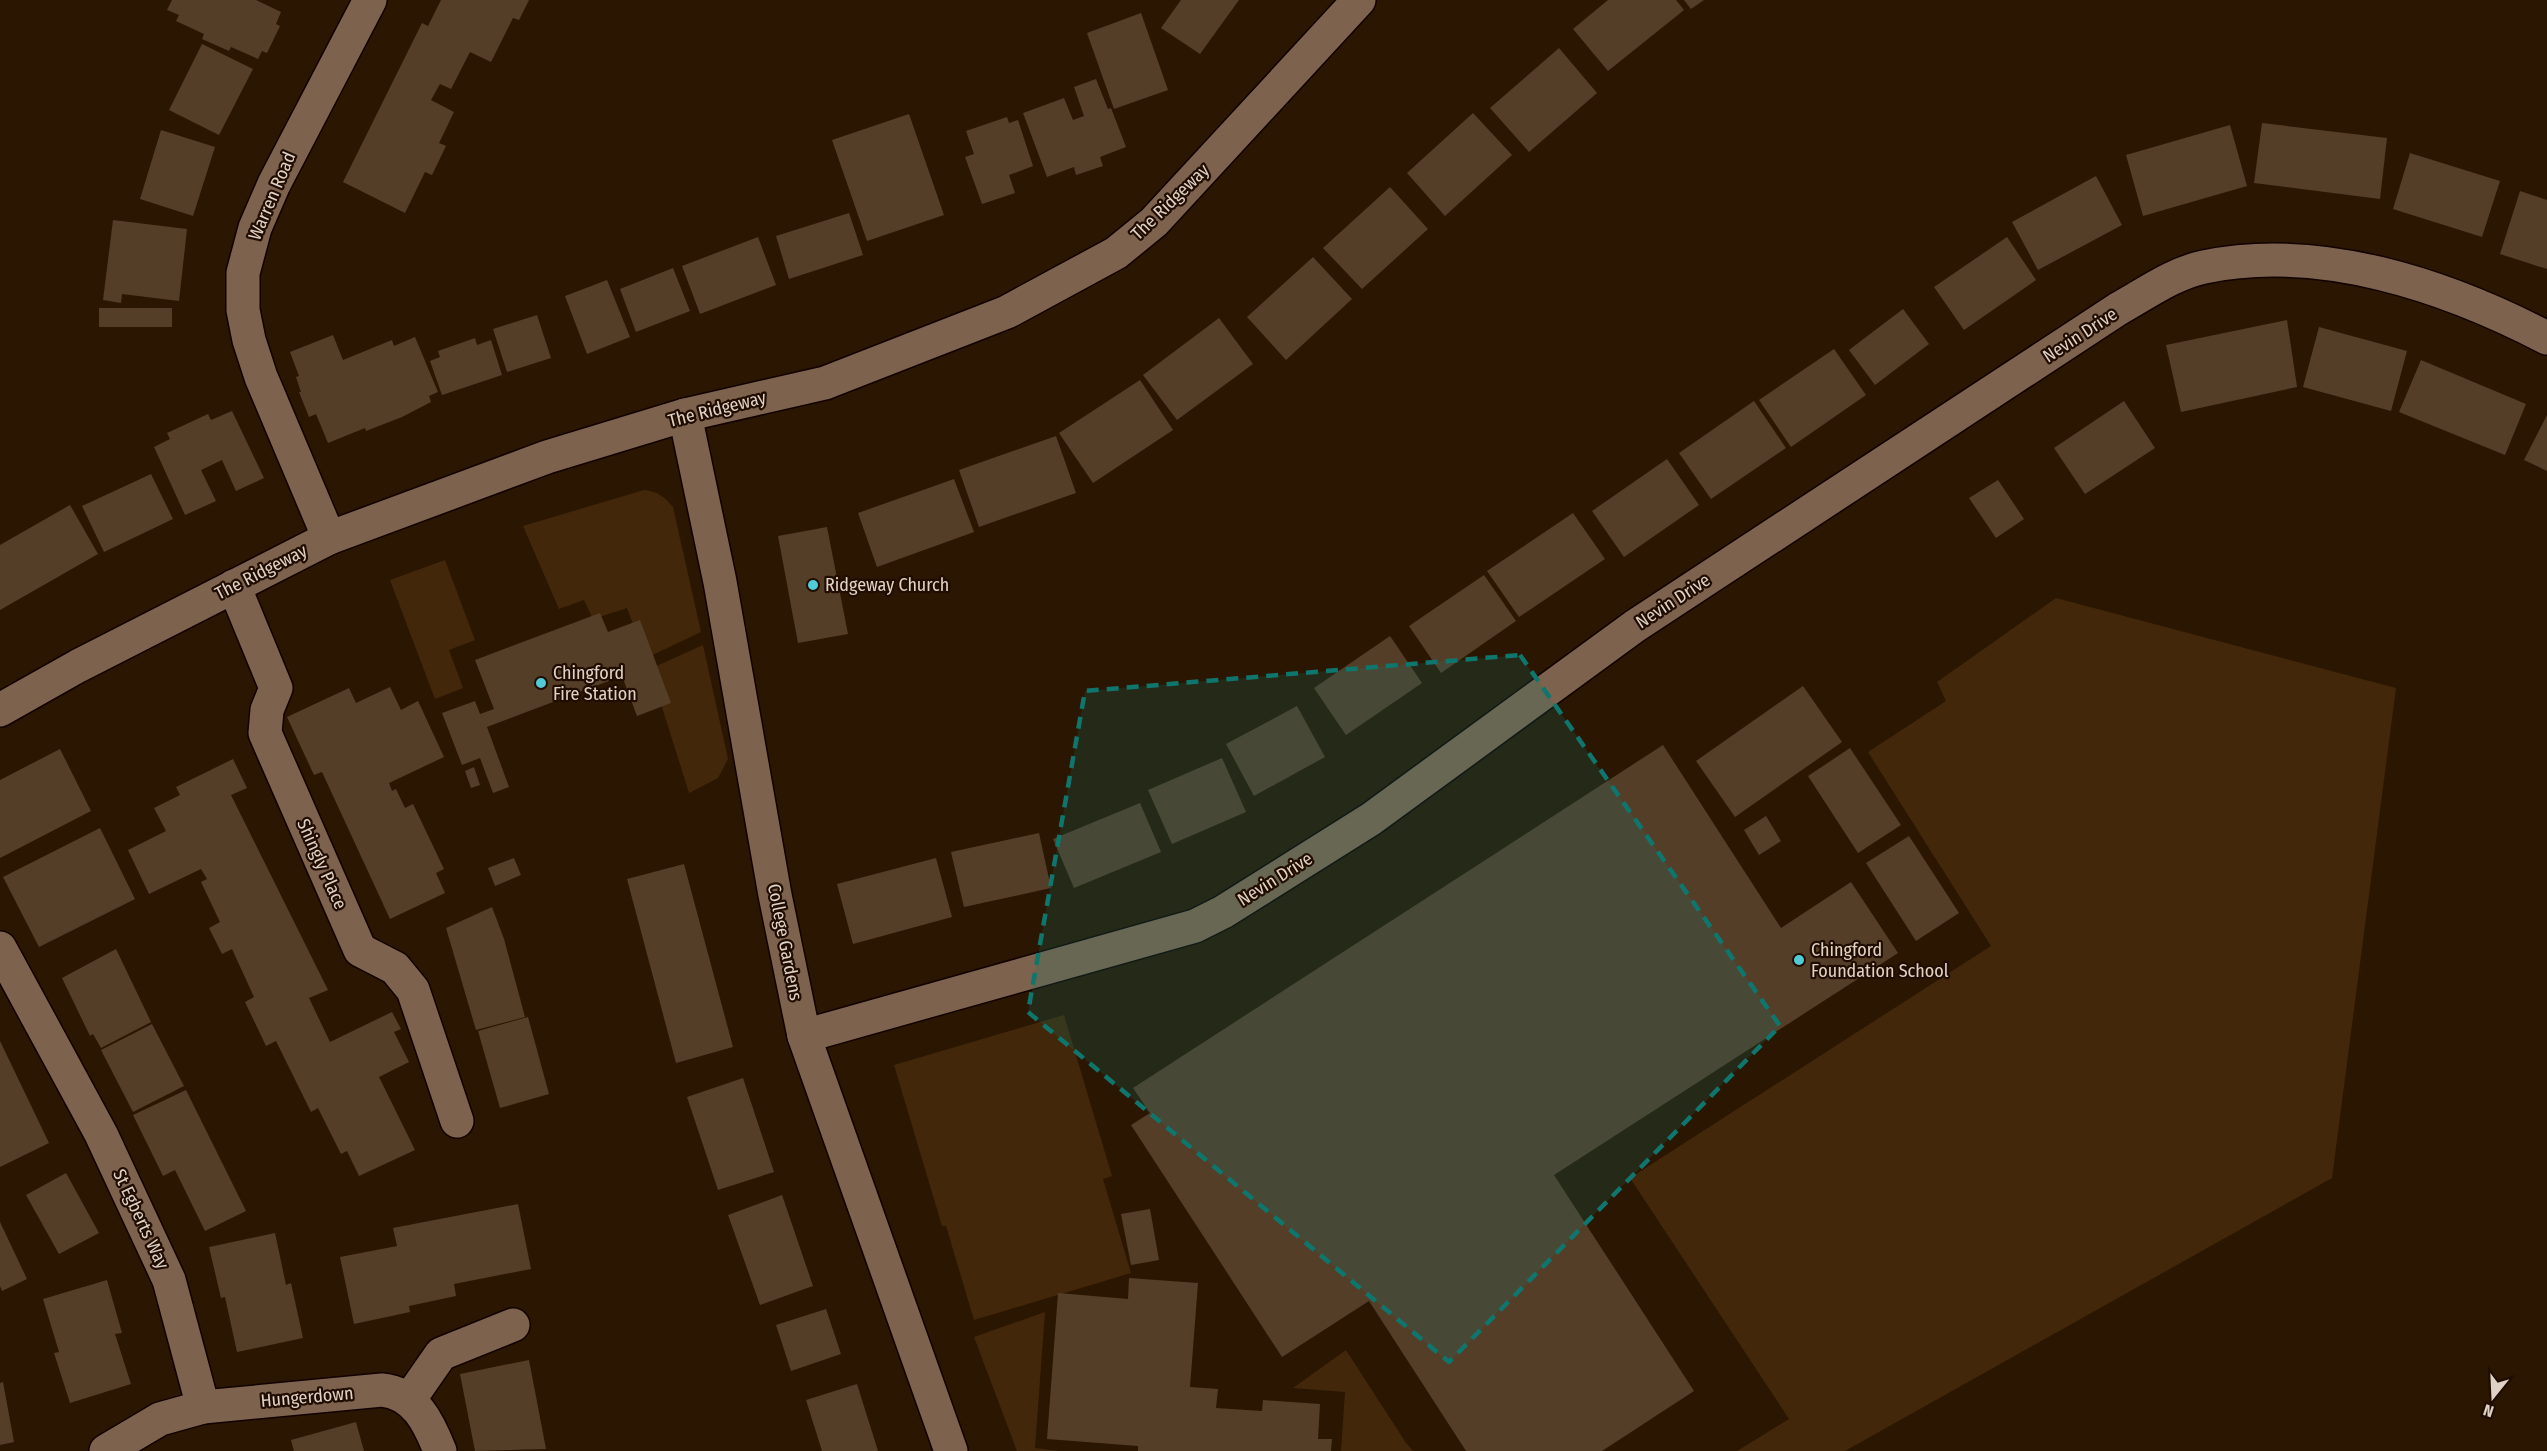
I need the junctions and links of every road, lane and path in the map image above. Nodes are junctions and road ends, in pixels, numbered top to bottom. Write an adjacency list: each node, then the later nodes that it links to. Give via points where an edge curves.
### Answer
1 (370, 0): 5 (street, Warren Road, via 274,184 255,228 243,273 243,310 261,377)
2 (1359, 0): 4 (street, The Ridgeway, via 1155,222 1116,252 1007,312 825,383)
3 (2547, 338): 9 (street, Nevin Drive, via 2422,285 2360,270 2256,260 2202,267 2118,309 1683,594 1371,819 1223,912 1195,926)
4 (685, 415): 5 (street, The Ridgeway, via 547,457); 9 (street, College Gardens)
5 (329, 538): 6 (street, The Ridgeway)
6 (234, 586): 7 (street, The Ridgeway); 10 (street, Shingly Place, via 276,688 267,710 265,733 360,950 396,968 413,990)
7 (0, 710)
8 (0, 948): 13 (street, St Egberts Way, via 101,1134 169,1280)
9 (804, 1036): 16 (street, College Gardens)
10 (457, 1121)
11 (513, 1325): 12 (street, via 441,1354)
12 (409, 1400): 13 (street, Hungerdown, via 396,1391 382,1390); 15 (street, via 431,1429)
13 (203, 1407): 14 (street, via 160,1419)
14 (106, 1451)
15 (440, 1451)
16 (951, 1451)

